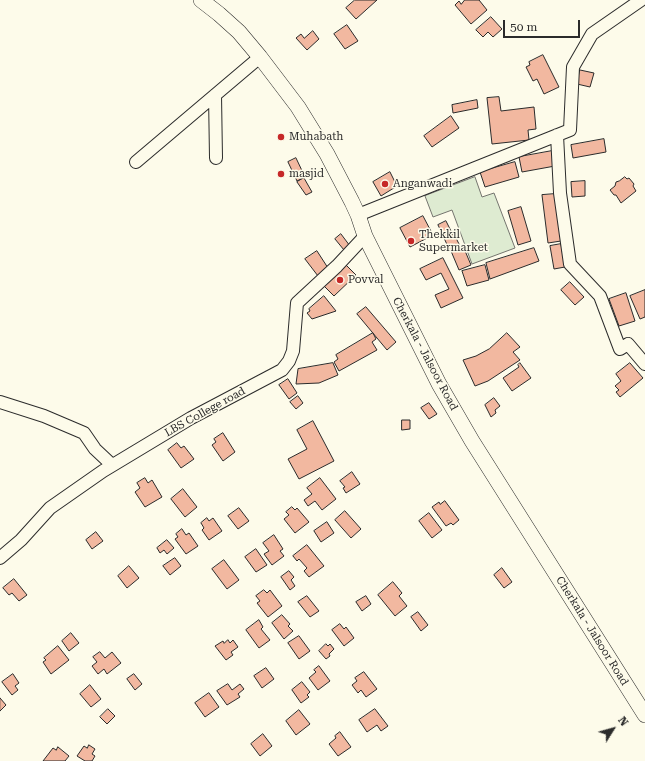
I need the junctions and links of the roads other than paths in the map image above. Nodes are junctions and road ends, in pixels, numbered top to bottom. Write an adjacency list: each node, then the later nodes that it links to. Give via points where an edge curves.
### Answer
1 (201, 0): 3 (main road, Cherkala - Jalsoor Road, via 239,32)
2 (641, 0): 5 (street, via 592,34 573,68 570,130)
3 (260, 57): 4 (street); 8 (main road, Cherkala - Jalsoor Road, via 298,107 327,154)
4 (215, 94): 6 (street); 7 (street)
5 (557, 135): 8 (street); 10 (street, via 560,193 570,264 600,296 620,349 628,344)
6 (216, 158)
7 (136, 162)
8 (358, 215): 9 (main road, Cherkala - Jalsoor Road)
9 (365, 236): 12 (street, LBS College road, via 297,303 293,351 282,370 191,418); 14 (main road, Cherkala - Jalsoor Road, via 438,384)
10 (645, 364)
11 (0, 402): 12 (street, via 44,416 84,433 95,449)
12 (112, 465): 13 (street, LBS College road, via 50,508 21,540)
13 (0, 558)
14 (645, 715)

